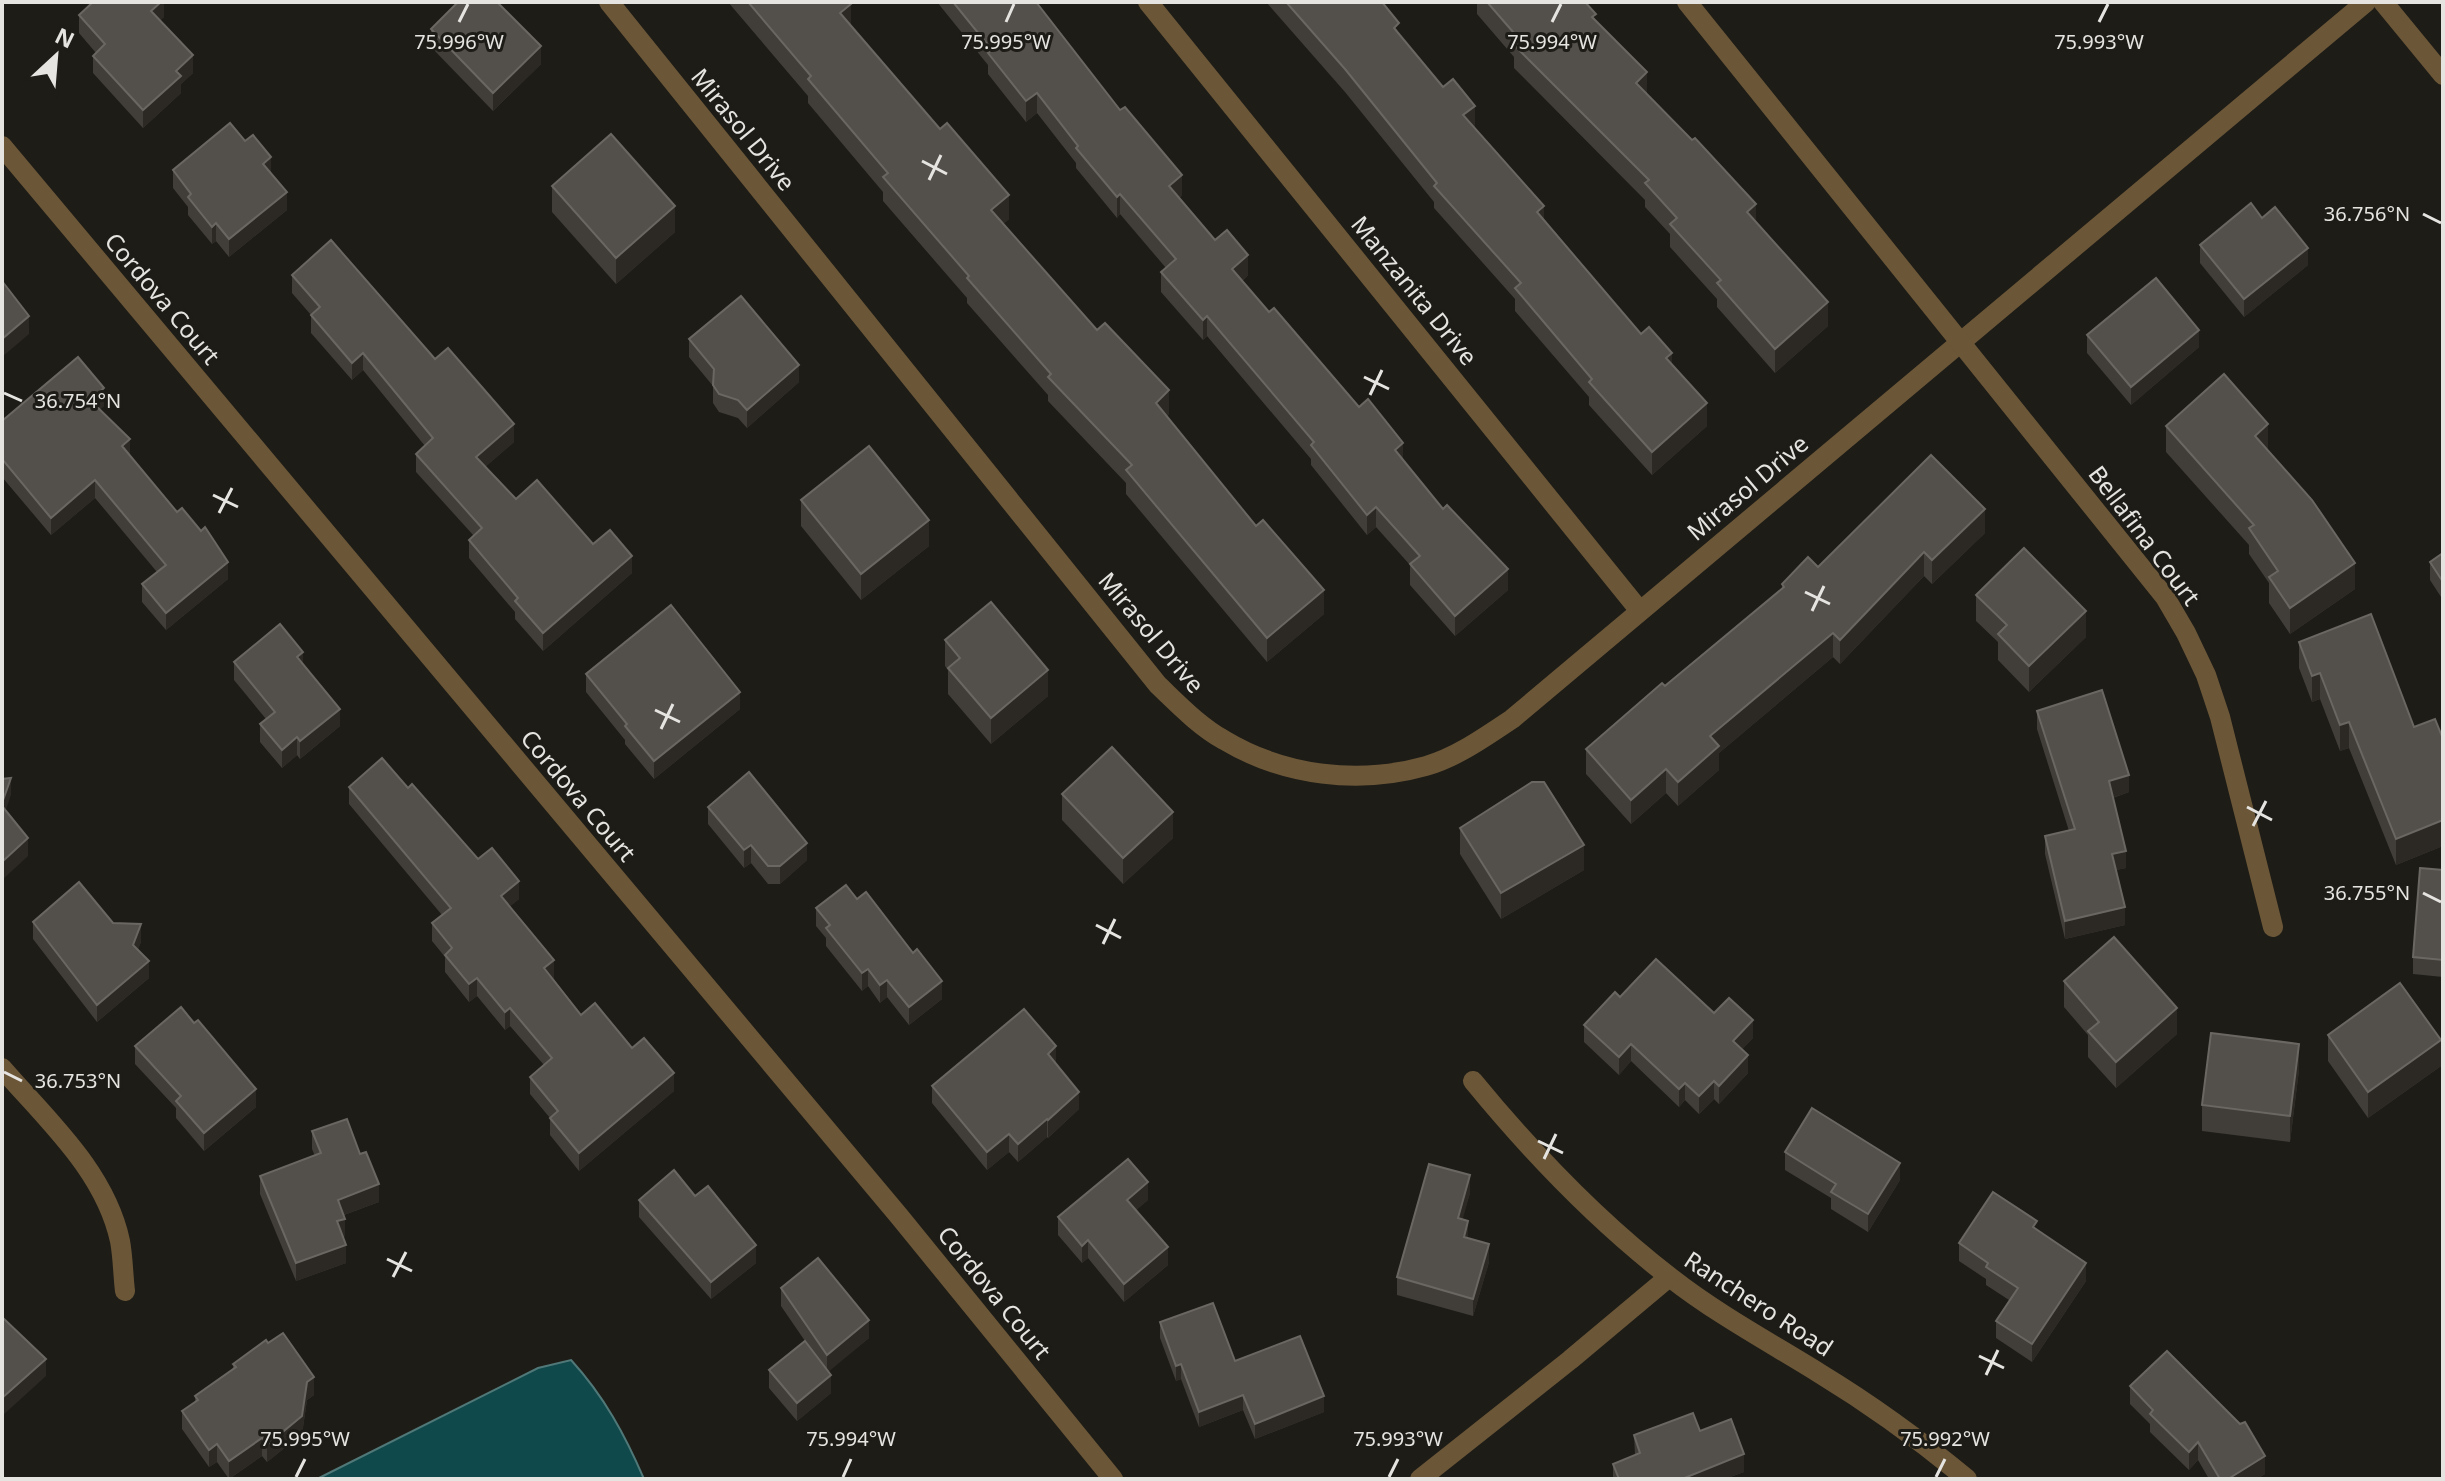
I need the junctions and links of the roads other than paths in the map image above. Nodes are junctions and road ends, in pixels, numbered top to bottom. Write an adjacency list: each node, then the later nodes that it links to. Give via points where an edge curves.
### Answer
1 (609, 2): 9 (street, Mirasol Drive, via 1158,685 1223,740 1259,758 1344,777 1387,775 1428,765 1512,719)
2 (1148, 2): 9 (street, Manzanita Drive)
3 (1687, 2): 8 (street)
4 (2366, 2): 8 (street, Mirasol Drive)
5 (2383, 2): 6 (street)
6 (2443, 75)
7 (2, 146): 15 (street, Cordova Court)
8 (1960, 342): 9 (street, Mirasol Drive); 10 (street, Bellafina Court, via 2138,562 2186,633 2220,717)
9 (1640, 611)
10 (2273, 927)
11 (2, 1068): 14 (street, via 80,1157 103,1193 120,1241)
12 (1473, 1081): 13 (street, Ranchero Road, via 1582,1201)
13 (1669, 1277): 16 (street); 17 (street, Ranchero Road, via 1822,1375)
14 (125, 1291)
15 (1113, 1479)
16 (1420, 1479)
17 (1967, 1479)

